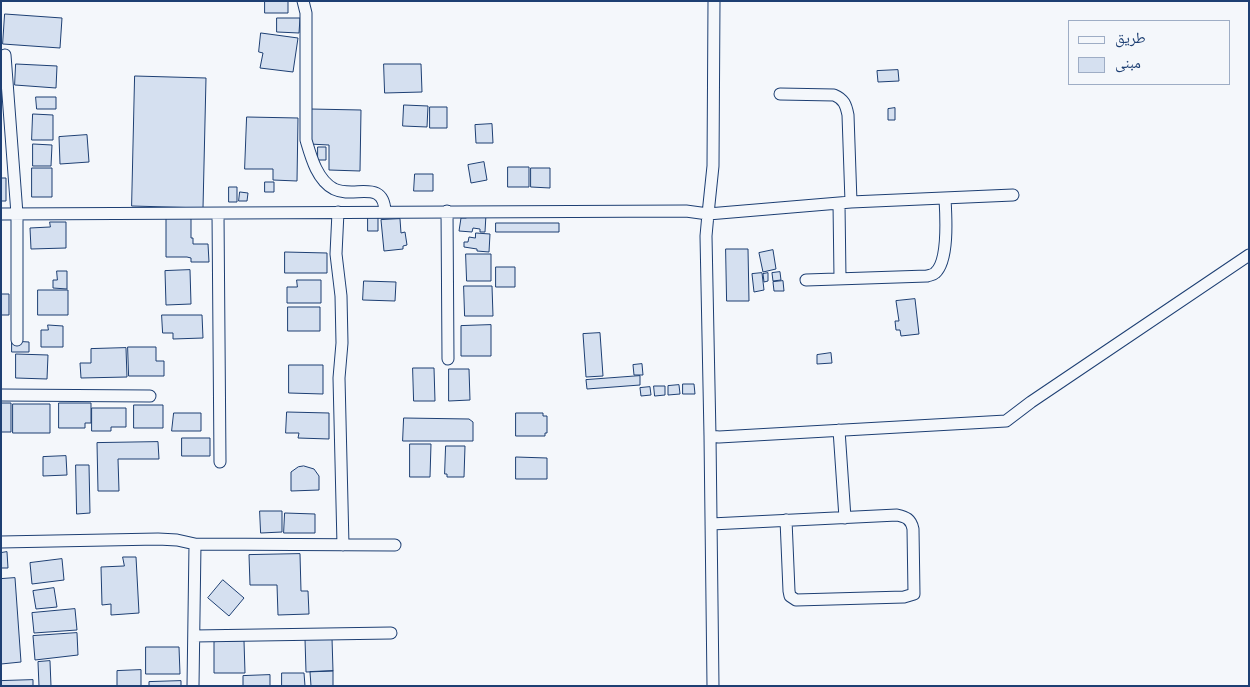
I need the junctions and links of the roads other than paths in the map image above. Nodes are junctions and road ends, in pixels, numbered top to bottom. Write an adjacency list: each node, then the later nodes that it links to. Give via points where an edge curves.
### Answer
1 (303, 1): 11 (street, via 306,13 306,140 310,156 324,181 332,188 376,192 385,201)
2 (714, 1): 15 (street, via 713,166)
3 (5, 56): 13 (street)
4 (780, 94): 7 (street, via 842,98 848,116)
5 (1013, 195): 6 (street)
6 (945, 199): 7 (street); 17 (street, via 945,243 940,266 935,273 927,276)
7 (851, 202): 8 (street)
8 (838, 204): 15 (street); 17 (street)
9 (447, 211): 11 (street); 15 (street, via 686,211); 20 (street)
10 (338, 212): 11 (street); 14 (street); 32 (street, via 336,254 341,296 339,387)
11 (385, 212)
12 (1, 214): 13 (street)
13 (17, 214): 14 (street); 19 (street)
14 (218, 214): 25 (street)
15 (708, 214): 24 (street)
16 (1249, 255): 23 (street, via 1006,421)
17 (840, 278): 18 (street)
18 (806, 280)
19 (17, 340)
20 (448, 359)
21 (1, 395): 22 (street)
22 (150, 396)
23 (839, 430): 24 (street); 26 (street)
24 (710, 436): 28 (street)
25 (220, 462)
26 (845, 518): 27 (street); 27 (street, via 897,516 909,519 913,529 914,594 796,600 789,591)
27 (786, 520): 28 (street)
28 (711, 524): 36 (street)
29 (1, 542): 30 (street, via 158,539)
30 (195, 544): 32 (street); 34 (street)
31 (395, 545): 32 (street)
32 (343, 546)
33 (391, 634): 34 (street)
34 (194, 636): 35 (street)
35 (194, 686)
36 (713, 686)

